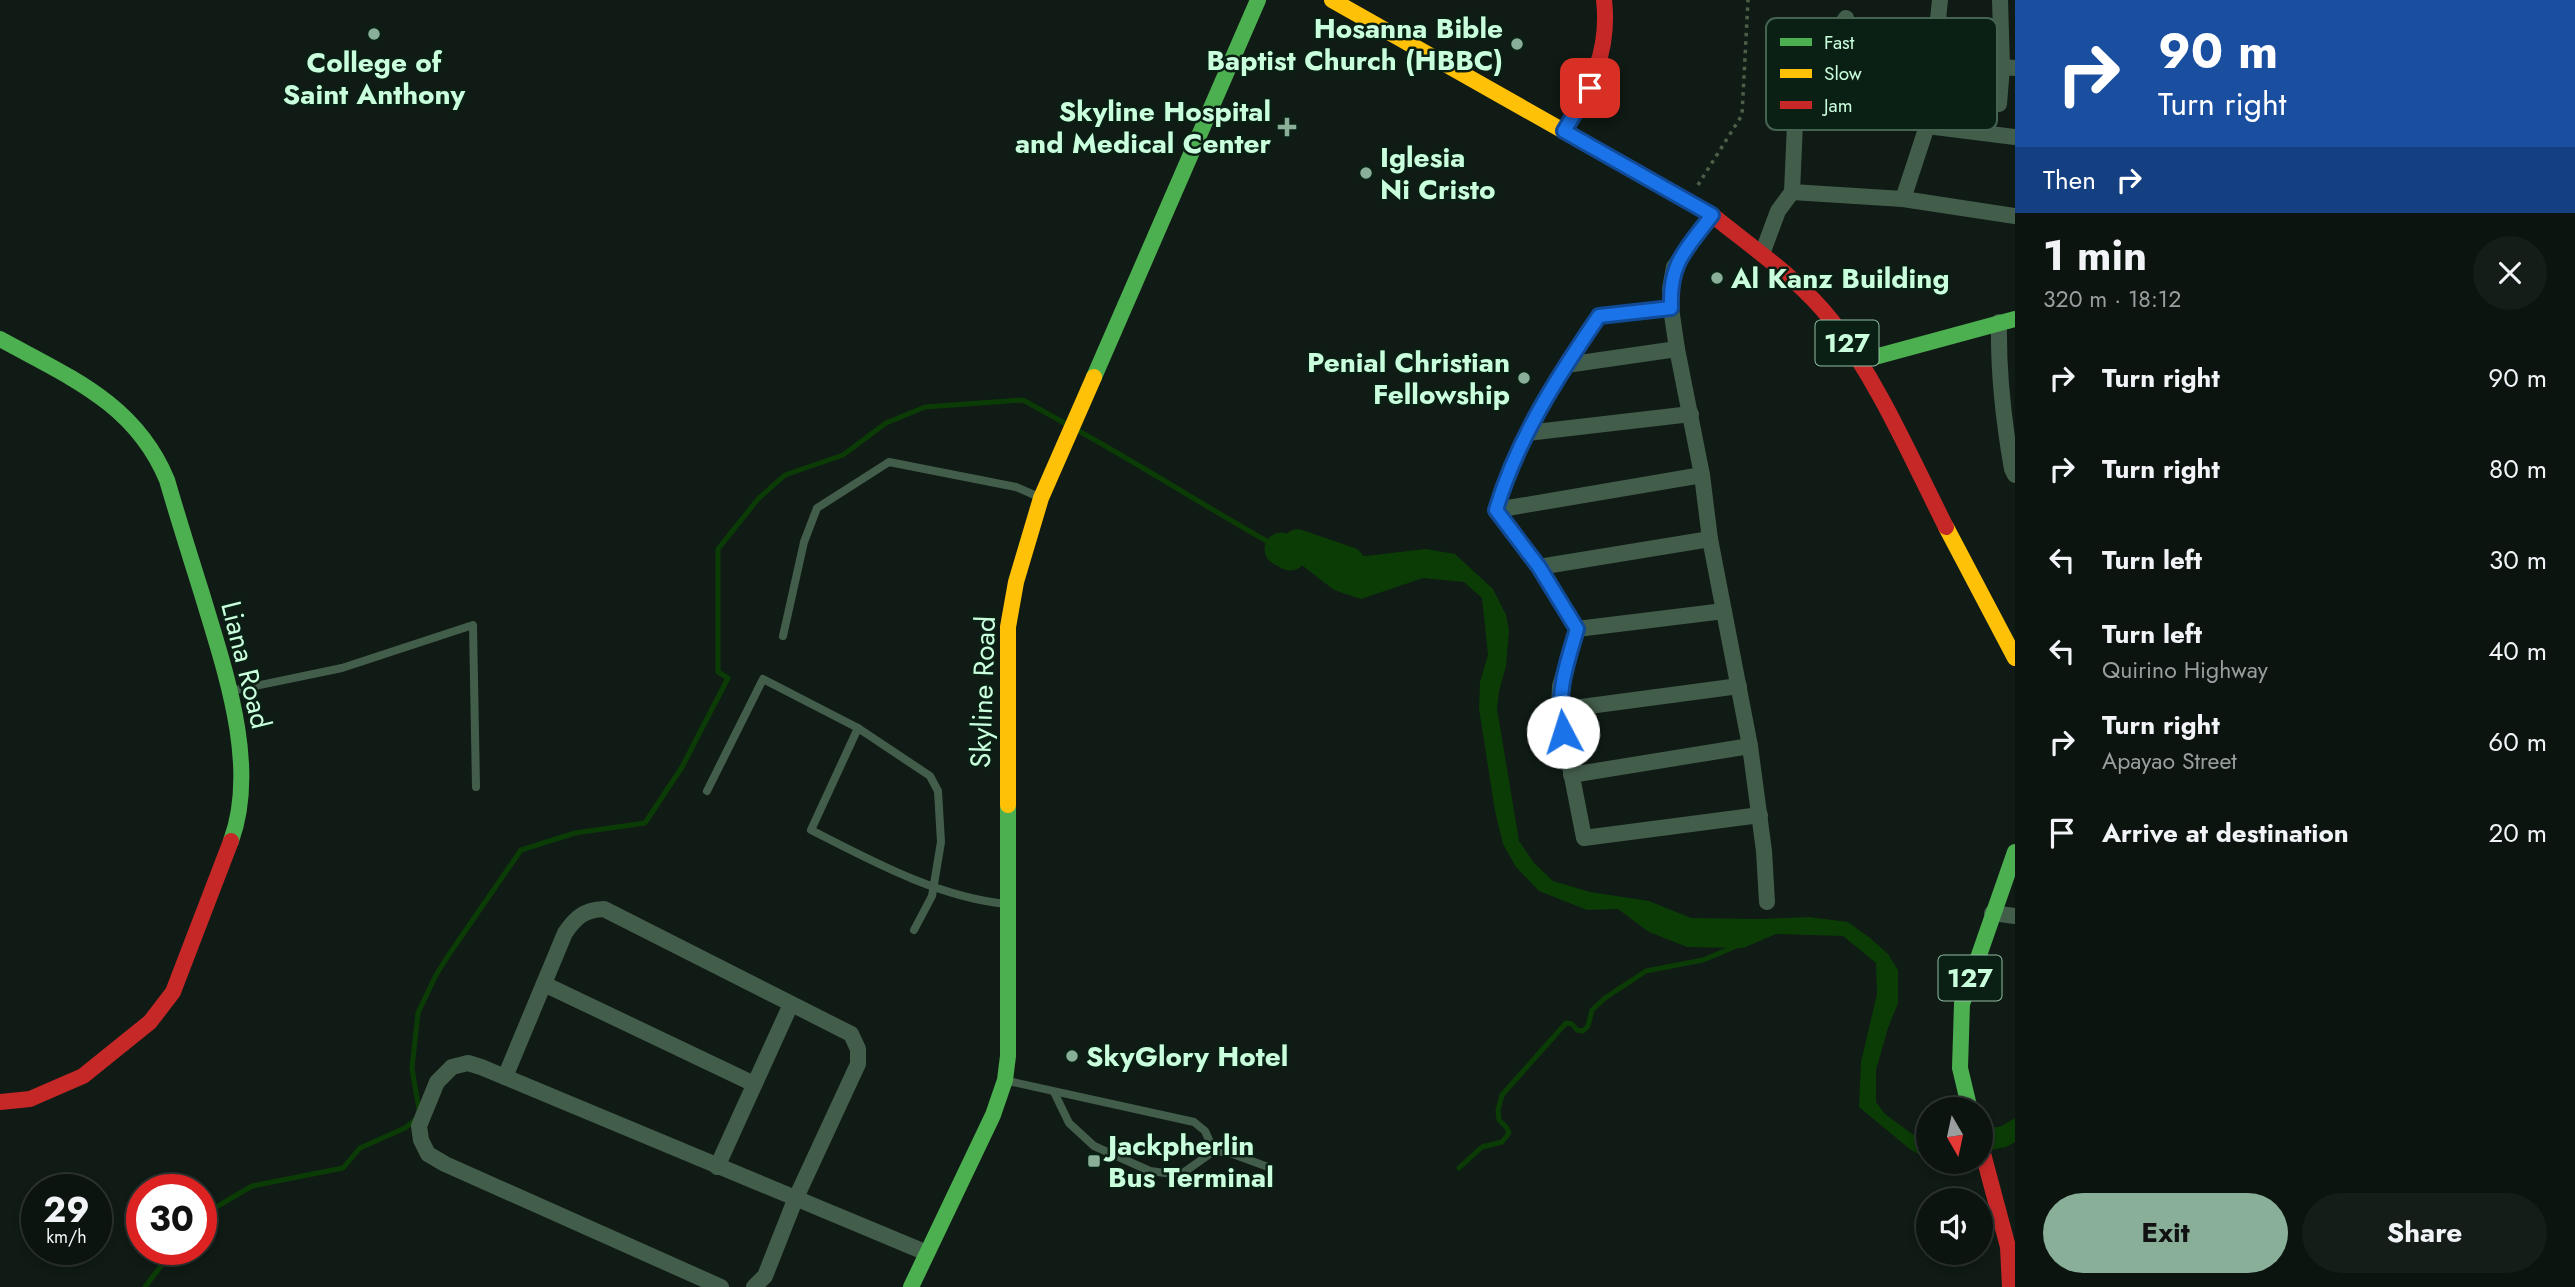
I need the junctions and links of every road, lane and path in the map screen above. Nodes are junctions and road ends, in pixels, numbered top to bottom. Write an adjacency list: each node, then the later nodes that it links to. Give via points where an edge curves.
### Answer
1 (1258, 0): 31 (main road, Skyline Road)
2 (1332, 0): 13 (main road, 127)
3 (1605, 0): 13 (main road, via 1607,32 1602,59)
4 (1748, 0): 17 (path, via 1742,115)
5 (1940, 0): 7 (street)
6 (2000, 0): 8 (street)
7 (1938, 18)
8 (2008, 67): 9 (street)
9 (1999, 104)
10 (1795, 130): 15 (street)
11 (1926, 130): 16 (street)
12 (1959, 130): 14 (street)
13 (1564, 131): 17 (main road, 127)
14 (2015, 137)
15 (1792, 192): 16 (street); 20 (street, via 1778,211)
16 (1903, 199): 19 (street)
17 (1688, 201): 18 (main road, 127)
18 (1712, 215): 20 (main road, 127); 21 (street, via 1674,267)
19 (2015, 216)
20 (1762, 254): 25 (main road, 127, via 1830,319)
21 (1671, 308): 24 (street); 26 (street, via 1599,316)
22 (2007, 321): 25 (main road); 30 (street, via 1998,372)
23 (0, 339): 40 (main road, Liana Road, via 99,396 128,418 151,446 167,480)
24 (1677, 349): 26 (street); 27 (street)
25 (1860, 361): 38 (main road, 127)
26 (1566, 365): 28 (street)
27 (1691, 414): 28 (street); 29 (street)
28 (1527, 433): 32 (street)
29 (1702, 475): 32 (street); 33 (street)
30 (2015, 475)
31 (1041, 498): 37 (lane, via 1016,487 889,462 817,508 804,542); 51 (main road, Skyline Road, via 1007,627)
32 (1496, 510): 34 (street)
33 (1710, 539): 34 (street); 35 (street)
34 (1539, 567): 36 (street)
35 (1724, 611): 36 (street); 39 (street)
36 (1577, 629): 41 (street, via 1560,687)
37 (783, 636)
38 (2015, 658)
39 (1739, 686): 41 (street); 43 (street)
40 (231, 691): 45 (lane, via 342,668 473,625); 62 (main road, Liana Road, via 241,763 239,819 173,992 150,1022 83,1076 30,1100)
41 (1559, 710): 44 (street)
42 (858, 728): 46 (lane, via 763,679); 49 (lane, via 930,776 938,790 941,842); 49 (lane, via 811,830)
43 (1750, 746): 44 (street); 47 (street)
44 (1571, 775): 47 (street, via 1584,838)
45 (476, 787)
46 (707, 791)
47 (1760, 815): 50 (street)
48 (2015, 852): 52 (main road, 127)
49 (934, 886): 51 (lane, via 981,902); 54 (lane)
50 (1767, 902)
51 (1007, 904): 58 (main road, Skyline Road)
52 (1992, 913): 53 (street); 61 (main road, 127, via 1962,1004 1960,1068)
53 (2015, 916)
54 (914, 930)
55 (544, 984): 56 (street, via 576,917 589,909 604,909); 57 (street); 59 (street)
56 (791, 1004): 59 (street); 67 (street, via 851,1034 858,1049 858,1064)
57 (505, 1077): 64 (street); 69 (street, via 468,1063 452,1067 437,1082 419,1126 428,1154)
58 (1005, 1080): 60 (lane); 68 (main road, Skyline Road)
59 (754, 1084): 64 (street)
60 (1054, 1092): 63 (lane, via 1194,1122 1205,1131); 63 (lane, via 1069,1124 1094,1146 1150,1171 1180,1175)
61 (1967, 1097)
62 (0, 1102)
63 (1214, 1151): 65 (lane)
64 (717, 1167): 67 (street)
65 (1268, 1167)
66 (1989, 1174): 72 (main road, via 2008,1247)
67 (795, 1200): 68 (street); 70 (street, via 765,1276)
68 (927, 1254): 71 (main road, Skyline Road)
69 (721, 1287)
70 (754, 1287)
71 (911, 1287)
72 (2010, 1287)

